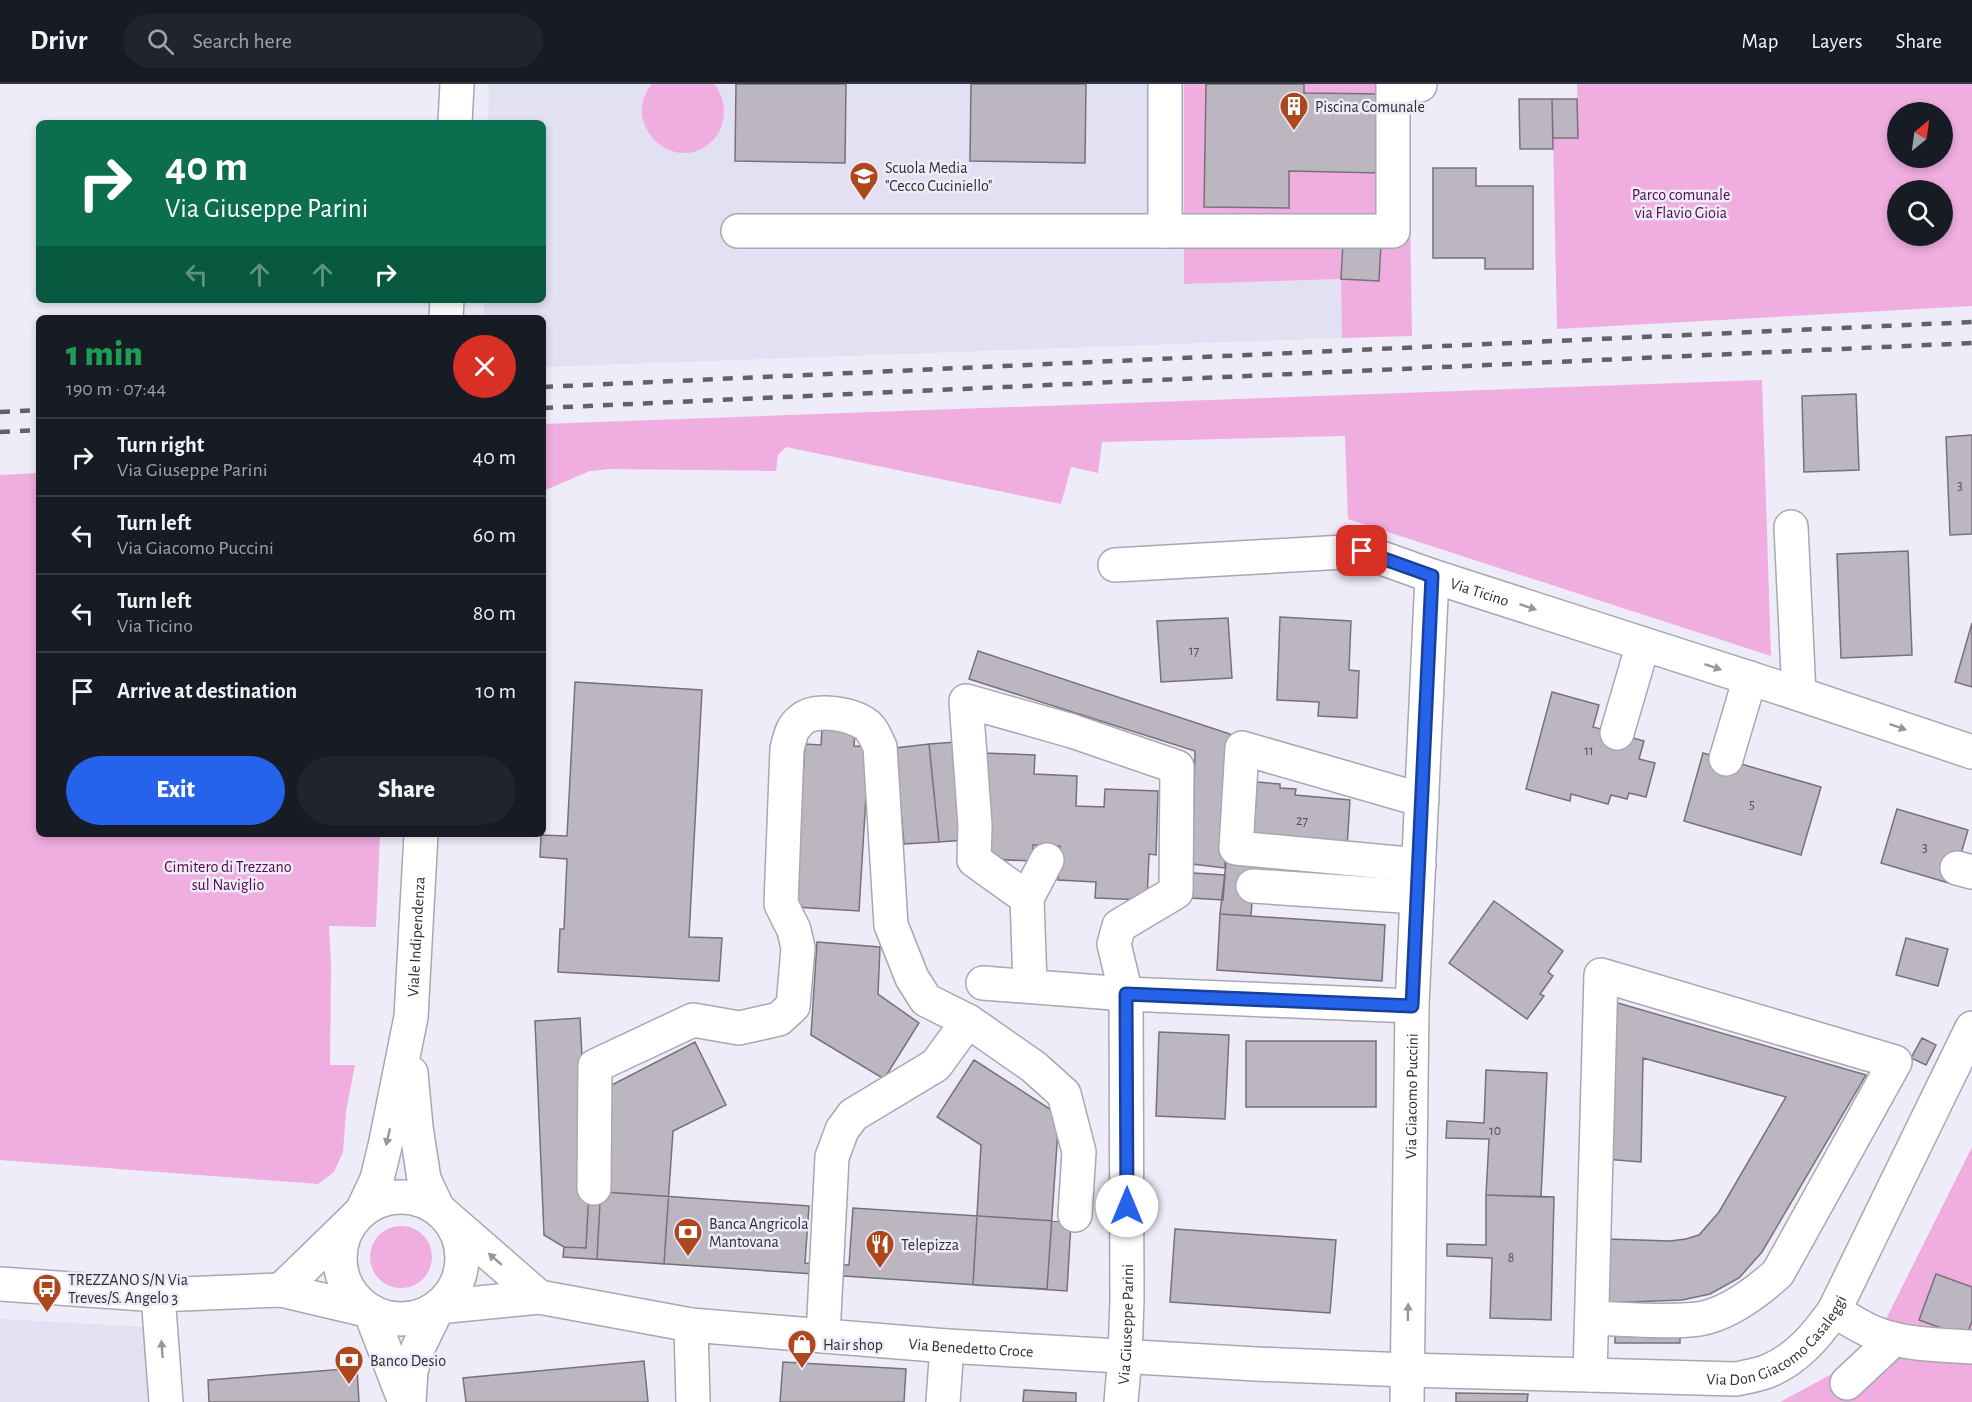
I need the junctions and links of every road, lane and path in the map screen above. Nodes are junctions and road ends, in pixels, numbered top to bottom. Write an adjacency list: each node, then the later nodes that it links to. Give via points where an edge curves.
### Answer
1 (457, 84): 4 (street)
2 (1165, 84): 6 (street)
3 (1420, 85): 6 (street, via 1393,85 1393,231)
4 (455, 120)
5 (738, 231): 6 (street)
6 (1165, 231)
7 (1791, 527): 12 (street)
8 (1115, 565): 9 (street, Via Ticino, via 1362,551)
9 (1432, 576): 10 (street, Via Ticino, one-way to 10); 16 (street, Via Giacomo Puccini)
10 (1643, 644): 11 (street, Via Ticino, one-way to 11); 13 (street)
11 (1750, 678): 12 (street, Via Ticino); 15 (street)
12 (1799, 694): 14 (street, Via Ticino, one-way to 14)
13 (1617, 733)
14 (1972, 752)
15 (1726, 759)
16 (1422, 800): 19 (street, Via Giacomo Puccini); 19 (street, via 1242,748 1236,848)
17 (421, 837): 28 (street, Viale Indipendenza)
18 (1047, 860): 22 (street)
19 (1419, 864): 21 (street, Via Giacomo Puccini)
20 (1253, 886): 21 (street)
21 (1417, 897): 26 (street, Via Giacomo Puccini)
22 (1027, 898): 24 (street); 25 (street, Via Giuseppe Parini, via 974,860 966,701 1072,730 1177,767 1176,892 1119,926 1114,944)
23 (982, 983): 24 (street)
24 (1030, 985): 25 (street)
25 (1126, 994): 26 (street); 47 (street, Via Giuseppe Parini)
26 (1412, 1006): 50 (street, Via Giacomo Puccini, one-way to 26)
27 (968, 1021): 30 (street, via 926,1000 912,978 891,925 880,747 869,727 857,720 819,713 802,718 791,730 787,749 781,904 798,948 793,1006 779,1019 739,1028 693,1020 594,1066); 33 (street, via 1034,1067 1064,1094 1079,1152); 43 (street, via 936,1065 853,1115 842,1130 832,1157)
28 (408, 1038): 31 (street, Viale Indipendenza, via 424,1179); 32 (street, Viale Indipendenza, one-way to 32, via 377,1179)
29 (1968, 1046): 40 (street, Via Don Giacomo Casaleggi)
30 (594, 1188)
31 (438, 1209): 32 (street, via 401,1196 381,1200); 37 (street, one-way to 31); 38 (street, via 460,1239 463,1258 456,1285)
32 (358, 1214): 35 (street); 39 (street, via 345,1232 339,1262 349,1291)
33 (1075, 1215)
34 (0, 1284): 36 (street)
35 (281, 1290): 36 (street); 39 (street)
36 (158, 1295): 51 (street, one-way to 36)
37 (539, 1297): 38 (street, Via Benedetto Croce); 42 (street, Via Benedetto Croce)
38 (438, 1307): 39 (street, via 405,1319 387,1318); 53 (street, via 411,1371)
39 (370, 1311): 52 (street)
40 (1834, 1311): 44 (street, via 1878,1335); 49 (street, Via Don Giacomo Casaleggi, via 1796,1356 1768,1371 1736,1379)
41 (1592, 1318): 41 (street, via 1601,975 1905,1065 1778,1273 1761,1288 1724,1310 1700,1318); 49 (street)
42 (691, 1326): 43 (street, Via Benedetto Croce); 54 (street)
43 (823, 1336): 45 (street, Via Benedetto Croce)
44 (1894, 1339): 46 (street, via 1913,1344); 48 (street)
45 (947, 1346): 47 (street, Via Benedetto Croce); 55 (street)
46 (1972, 1347)
47 (1125, 1356): 50 (street, Via Benedetto Croce, via 1256,1364); 56 (street, Via Giuseppe Parini)
48 (1847, 1383)
49 (1610, 1385): 50 (street, Via Don Giacomo Casaleggi)
50 (1407, 1386)
51 (166, 1402)
52 (405, 1402)
53 (410, 1402)
54 (693, 1402)
55 (943, 1402)
56 (1120, 1402)

